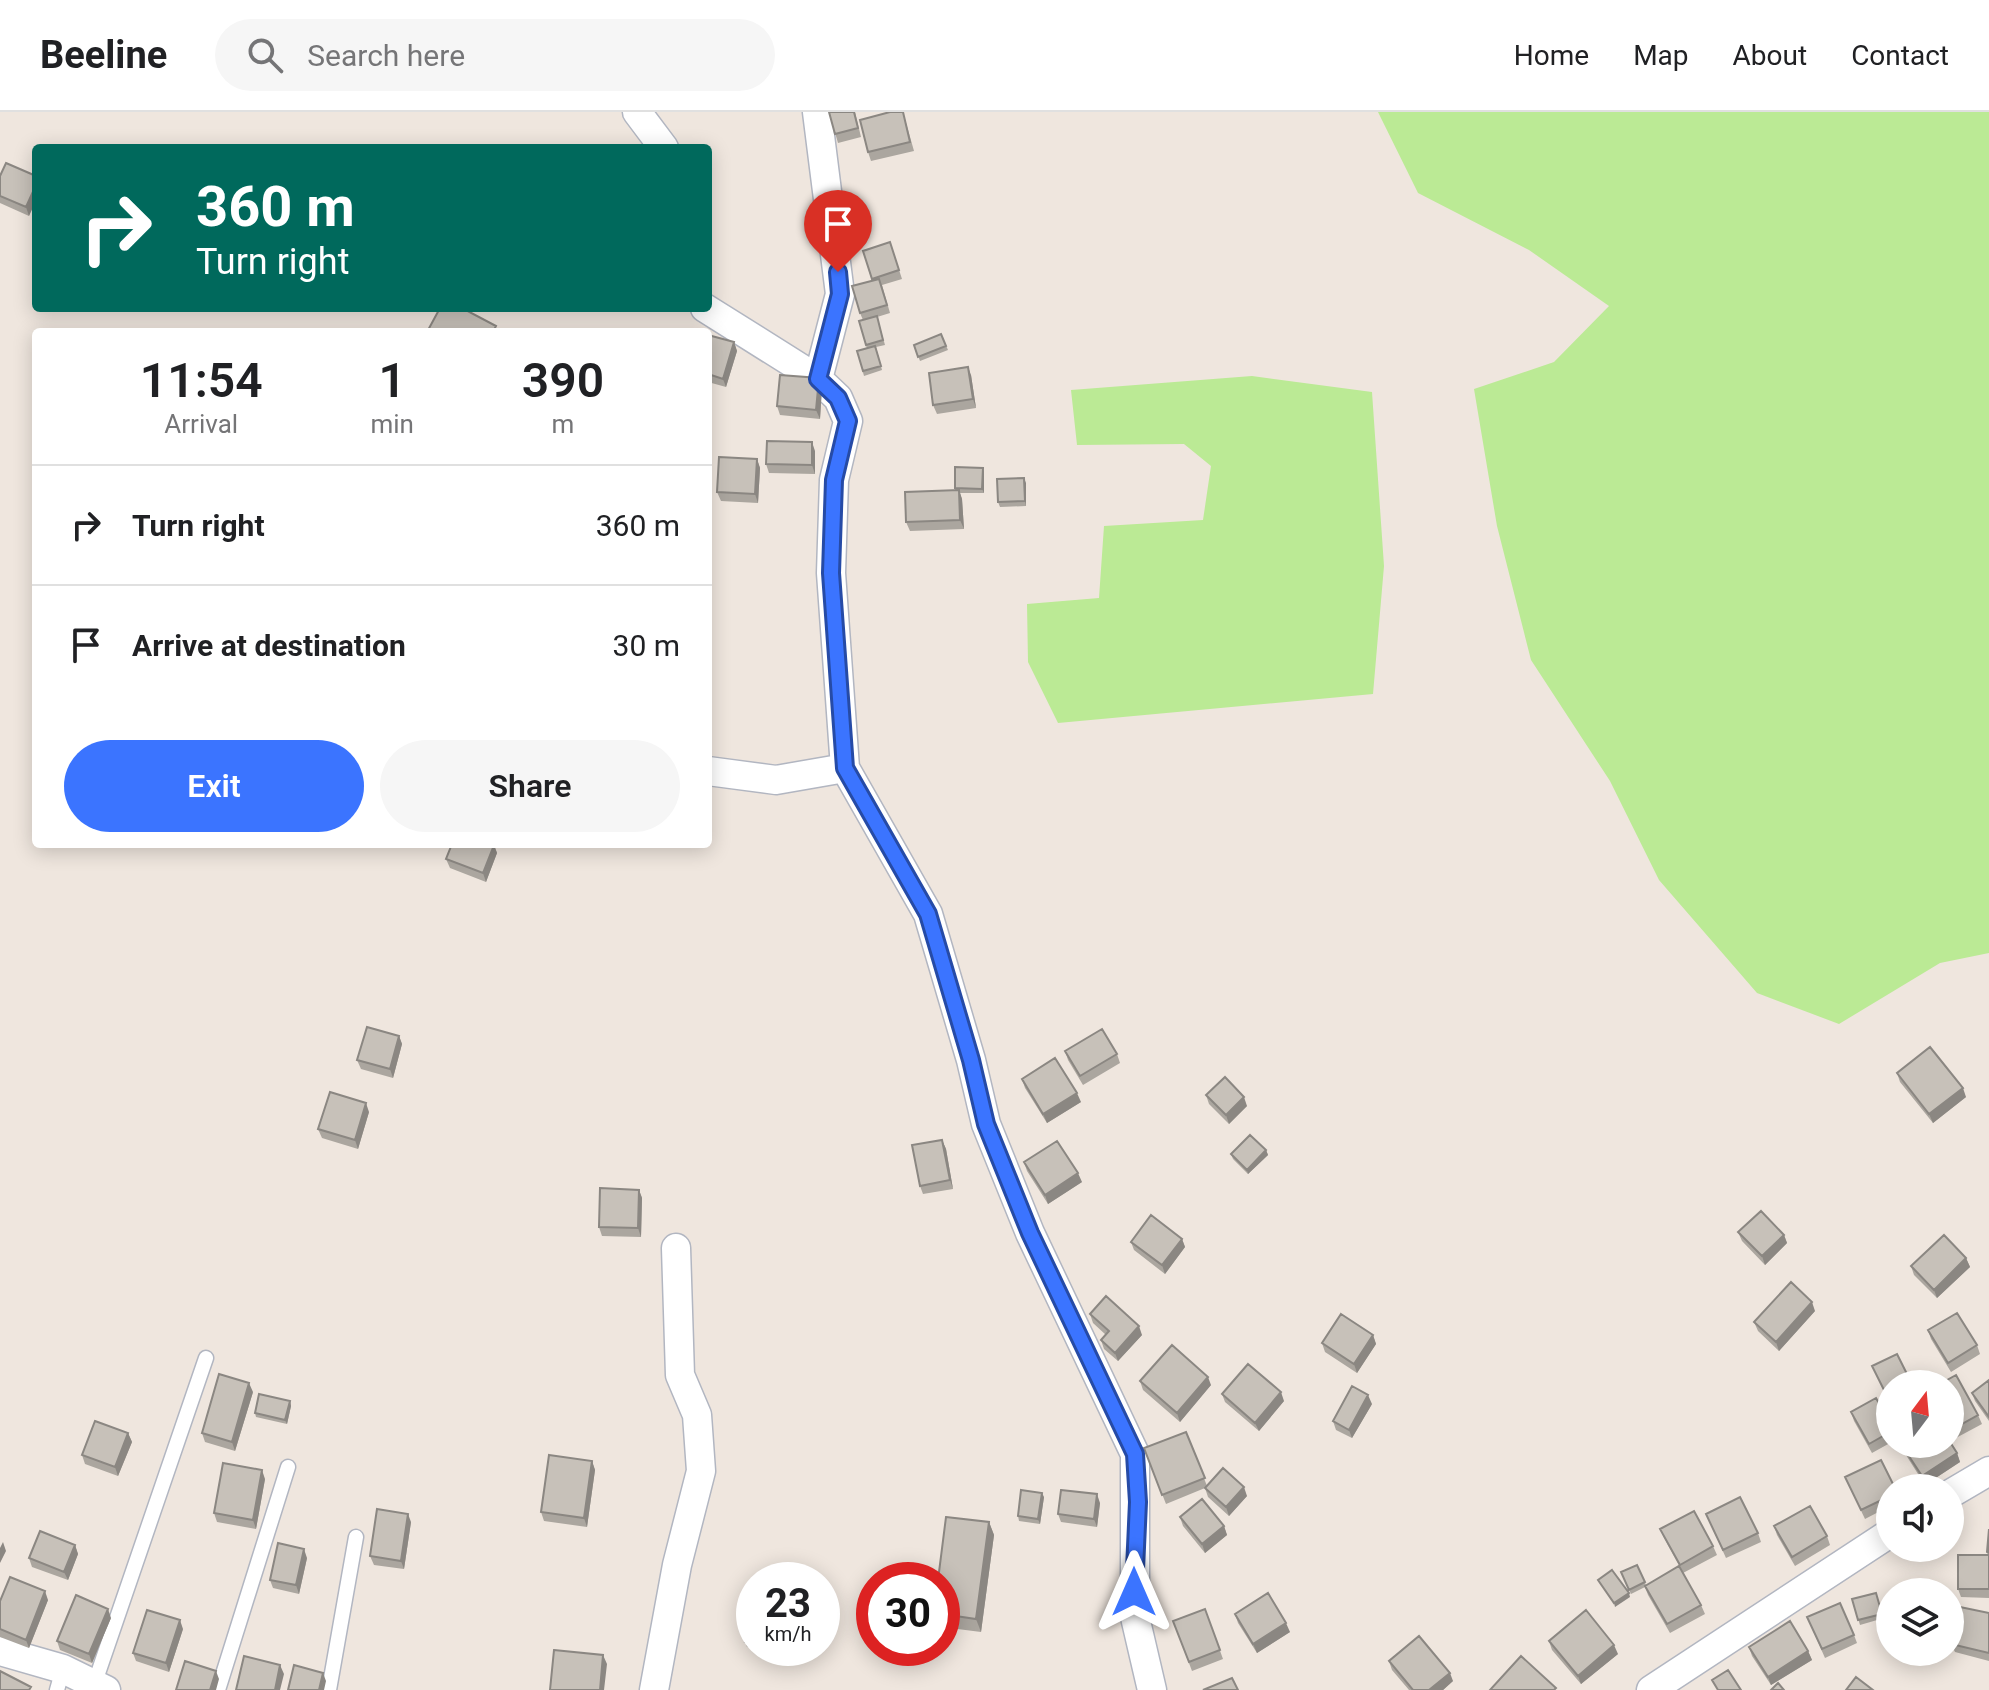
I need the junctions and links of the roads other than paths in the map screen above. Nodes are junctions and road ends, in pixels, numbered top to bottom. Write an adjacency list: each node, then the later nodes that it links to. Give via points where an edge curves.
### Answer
1 (637, 112): 3 (street)
2 (817, 112): 5 (street, via 840,294)
3 (661, 144)
4 (711, 312): 5 (street)
5 (818, 379): 6 (street, via 838,398 848,421 834,480 831,573)
6 (845, 768): 7 (street, via 776,780); 21 (street, via 928,914 986,1124 1030,1233 1135,1454 1135,1617)
7 (712, 772)
8 (676, 1248): 20 (street, via 680,1375 697,1415 701,1471)
9 (206, 1358): 17 (lane)
10 (288, 1467): 18 (lane)
11 (1989, 1471): 12 (street)
12 (1964, 1486)
13 (356, 1537): 19 (lane)
14 (1876, 1542): 22 (street)
15 (0, 1651): 16 (street)
16 (60, 1680): 17 (street)
17 (100, 1687)
18 (218, 1690)
19 (329, 1690)
20 (654, 1690)
21 (1152, 1690)
22 (1651, 1690)

